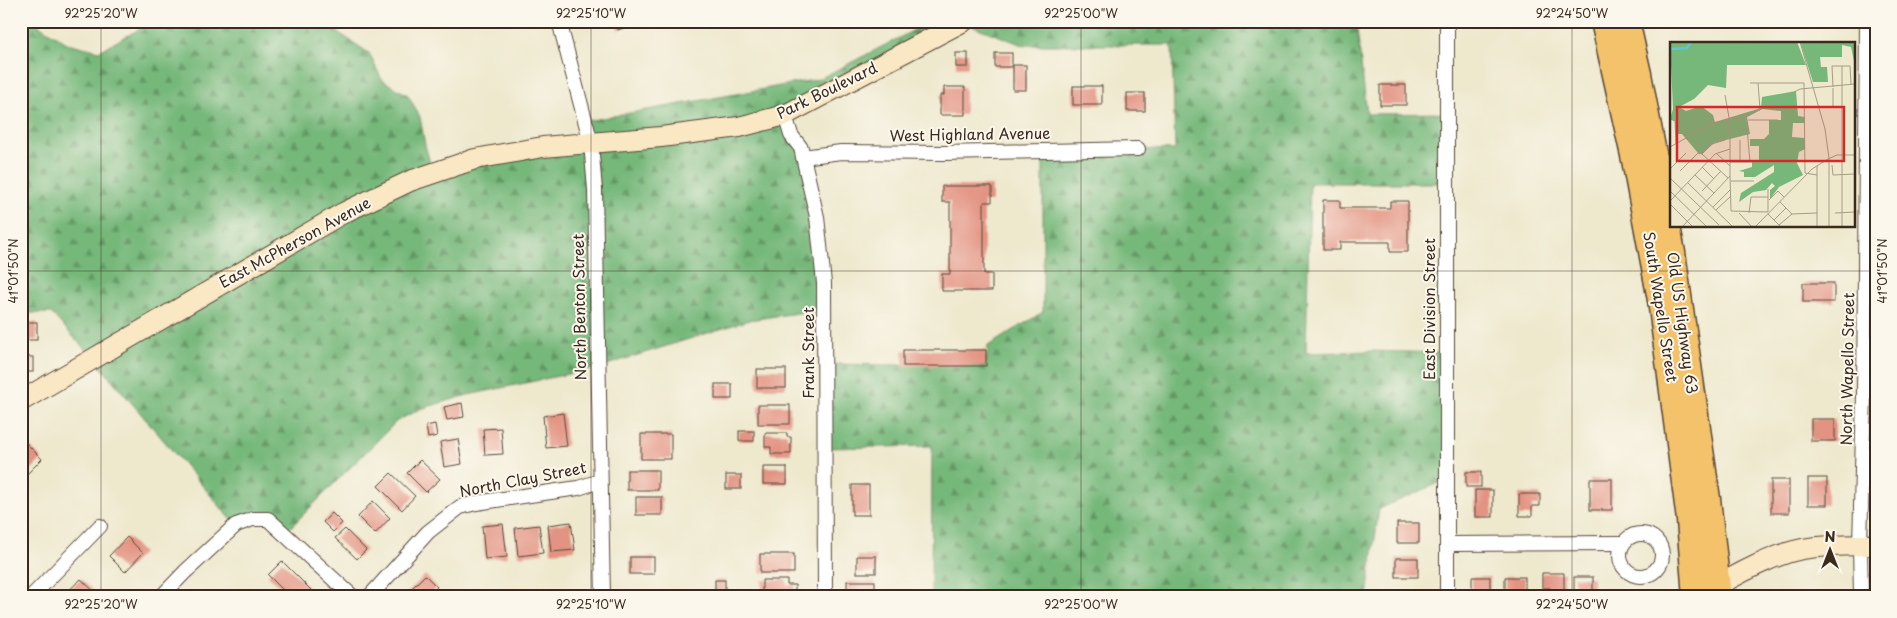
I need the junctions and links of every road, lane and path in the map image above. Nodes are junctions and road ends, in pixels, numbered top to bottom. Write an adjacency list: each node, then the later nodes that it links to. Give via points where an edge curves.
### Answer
1 (559, 21): 9 (street, North Benton Street)
2 (964, 21): 7 (main road, Park Boulevard)
3 (1447, 21): 17 (street, East Division Street)
4 (1604, 21): 19 (highway, South Wapello Street, via 1661,300 1690,520)
5 (1626, 21): 19 (highway, Old US Highway 63, via 1672,253 1707,499)
6 (1868, 21): 12 (street, North Wapello Street)
7 (940, 27): 8 (main road, Park Boulevard)
8 (785, 115): 9 (main road, Park Boulevard, via 739,127); 11 (street, Frank Street)
9 (592, 143): 13 (main road, East McPherson Avenue, via 475,158 410,181 343,213); 14 (street, North Benton Street)
10 (1138, 148): 11 (street, West Highland Avenue, via 841,152)
11 (803, 157): 25 (street, Frank Street, via 817,217 824,283)
12 (1871, 268): 18 (street, North Wapello Street)
13 (21, 401)
14 (600, 481): 23 (street, North Clay Street, via 578,488 460,507 428,532); 24 (street, North Benton Street)
15 (100, 526): 20 (street)
16 (1623, 543): 17 (street)
17 (1447, 544): 26 (street, East Division Street)
18 (1868, 545): 19 (main road, via 1808,548 1784,554); 27 (street, North Wapello Street)
19 (1708, 594)
20 (31, 597)
21 (161, 597): 22 (street, via 236,525 253,519 268,519)
22 (353, 597)
23 (369, 597)
24 (603, 597)
25 (825, 597)
26 (1447, 597)
27 (1861, 597)

